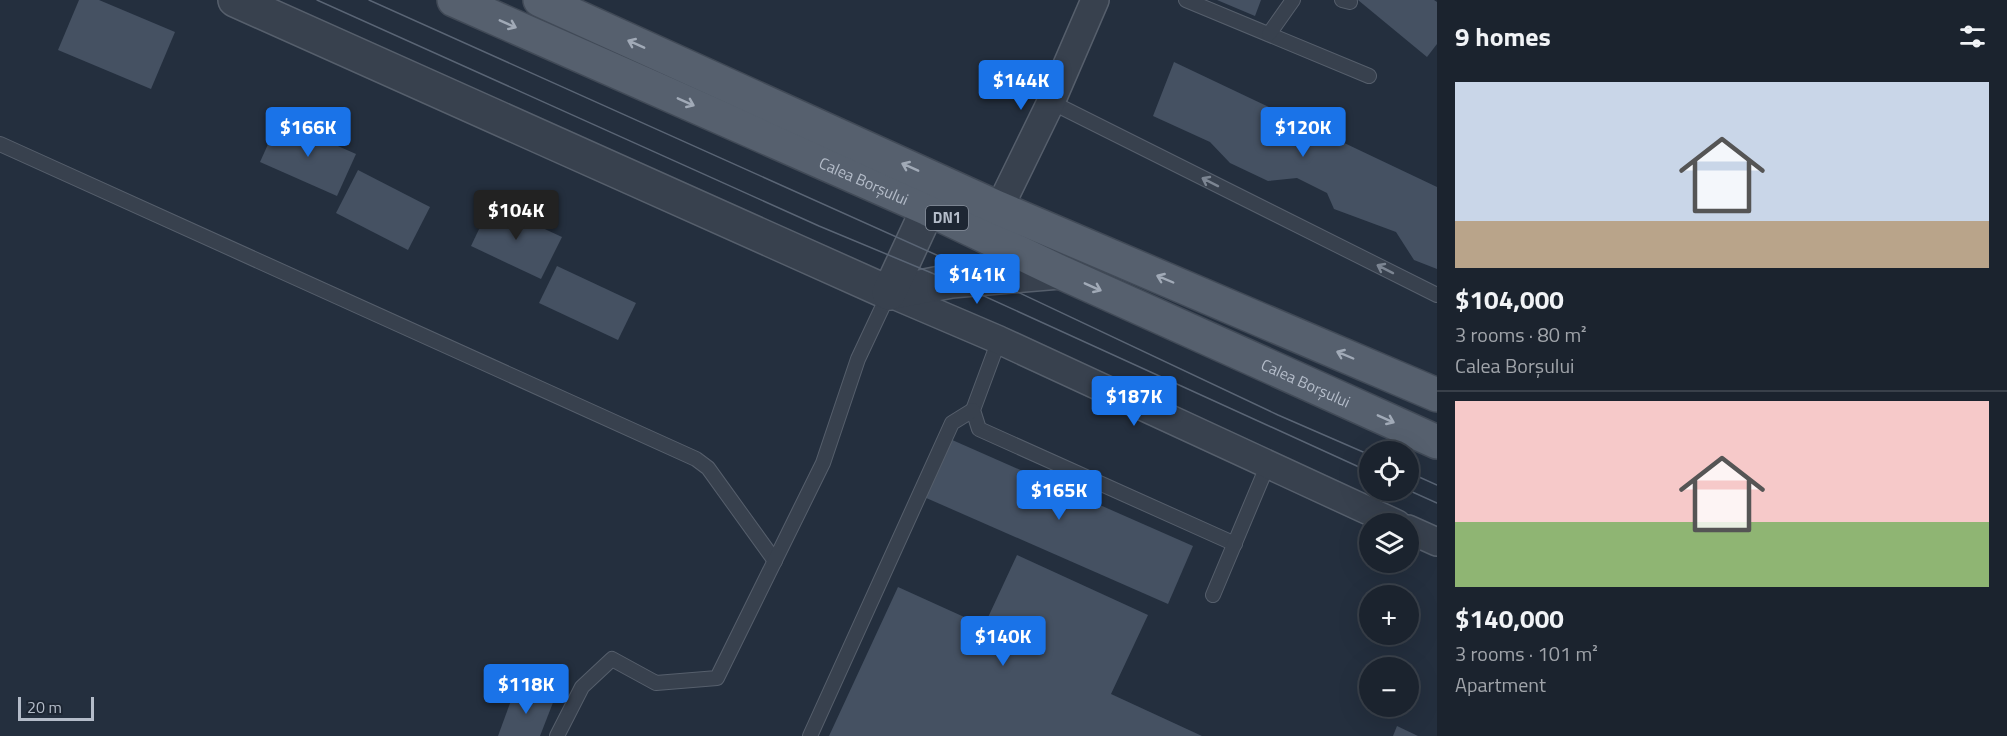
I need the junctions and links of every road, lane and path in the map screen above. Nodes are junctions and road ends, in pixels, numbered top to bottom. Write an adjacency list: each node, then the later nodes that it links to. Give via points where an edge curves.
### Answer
1 (235, 0): 14 (street)
2 (454, 0): 11 (main road, Calea Borșului / DN1, one-way to 11)
3 (540, 0): 11 (main road, Calea Borșului / DN1, one-way to 3)
4 (1095, 0): 9 (street)
5 (1186, 0): 7 (lane)
6 (1293, 0): 7 (lane)
7 (1269, 34): 8 (lane)
8 (1370, 76)
9 (1051, 102): 12 (street); 15 (lane, one-way to 9)
10 (0, 144): 25 (lane, via 696,459 708,468)
11 (934, 195): 12 (main road, Calea Borșului / DN1); 14 (street)
12 (992, 223): 13 (main road, Calea Borșului / DN1); 17 (main road, Calea Borșului / DN1, one-way to 12)
13 (1060, 272): 14 (street, via 951,281); 19 (main road, Calea Borșului / DN1, one-way to 19)
14 (889, 293): 16 (street); 25 (lane, via 858,359 823,463)
15 (1437, 295)
16 (999, 340): 18 (lane); 20 (street)
17 (1437, 395)
18 (973, 410): 24 (lane, via 979,429); 28 (lane, via 952,423)
19 (1437, 442)
20 (1268, 464): 21 (street); 24 (lane)
21 (1373, 513)
22 (1419, 534): 23 (street)
23 (1437, 542)
24 (1235, 544): 26 (lane)
25 (775, 561): 27 (lane, via 717,678 656,683 612,659 582,687)
26 (1213, 595)
27 (557, 736)
28 (810, 736)

